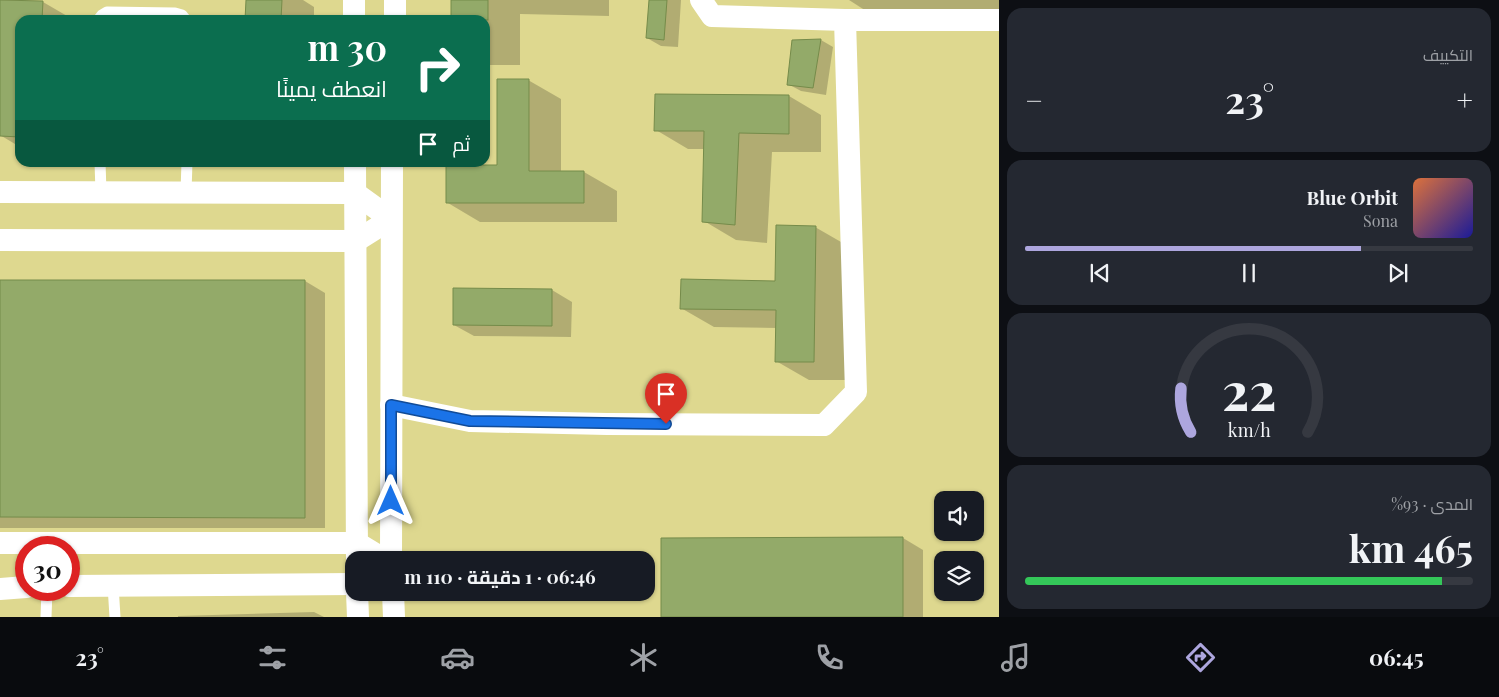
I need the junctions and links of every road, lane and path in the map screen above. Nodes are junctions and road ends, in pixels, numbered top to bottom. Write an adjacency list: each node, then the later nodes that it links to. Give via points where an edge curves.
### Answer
1 (354, 0): 6 (street)
2 (395, 0): 7 (street)
3 (701, 0): 8 (street, via 712,16)
4 (102, 15): 5 (lane, via 126,12)
5 (180, 15)
6 (354, 15)
7 (395, 15)
8 (845, 20): 9 (street); 21 (street, via 856,392 824,425 470,421)
9 (999, 20)
10 (100, 167): 15 (lane)
11 (187, 167): 16 (lane)
12 (355, 167): 17 (street)
13 (392, 167): 18 (street)
14 (0, 192): 15 (street)
15 (101, 192): 16 (street)
16 (186, 192): 17 (street)
17 (355, 193): 18 (street); 20 (street)
18 (391, 219): 20 (street); 21 (street)
19 (0, 240): 20 (street)
20 (356, 242): 23 (street)
21 (391, 405): 24 (street)
22 (0, 543): 23 (street)
23 (357, 551)
24 (391, 551)
25 (345, 584): 26 (street)
26 (113, 585): 27 (street); 34 (lane)
27 (80, 586)
28 (15, 587): 29 (street)
29 (0, 588)
30 (47, 601): 33 (lane)
31 (357, 601): 35 (street)
32 (393, 601): 36 (street)
33 (46, 617)
34 (114, 617)
35 (358, 617)
36 (394, 617)

